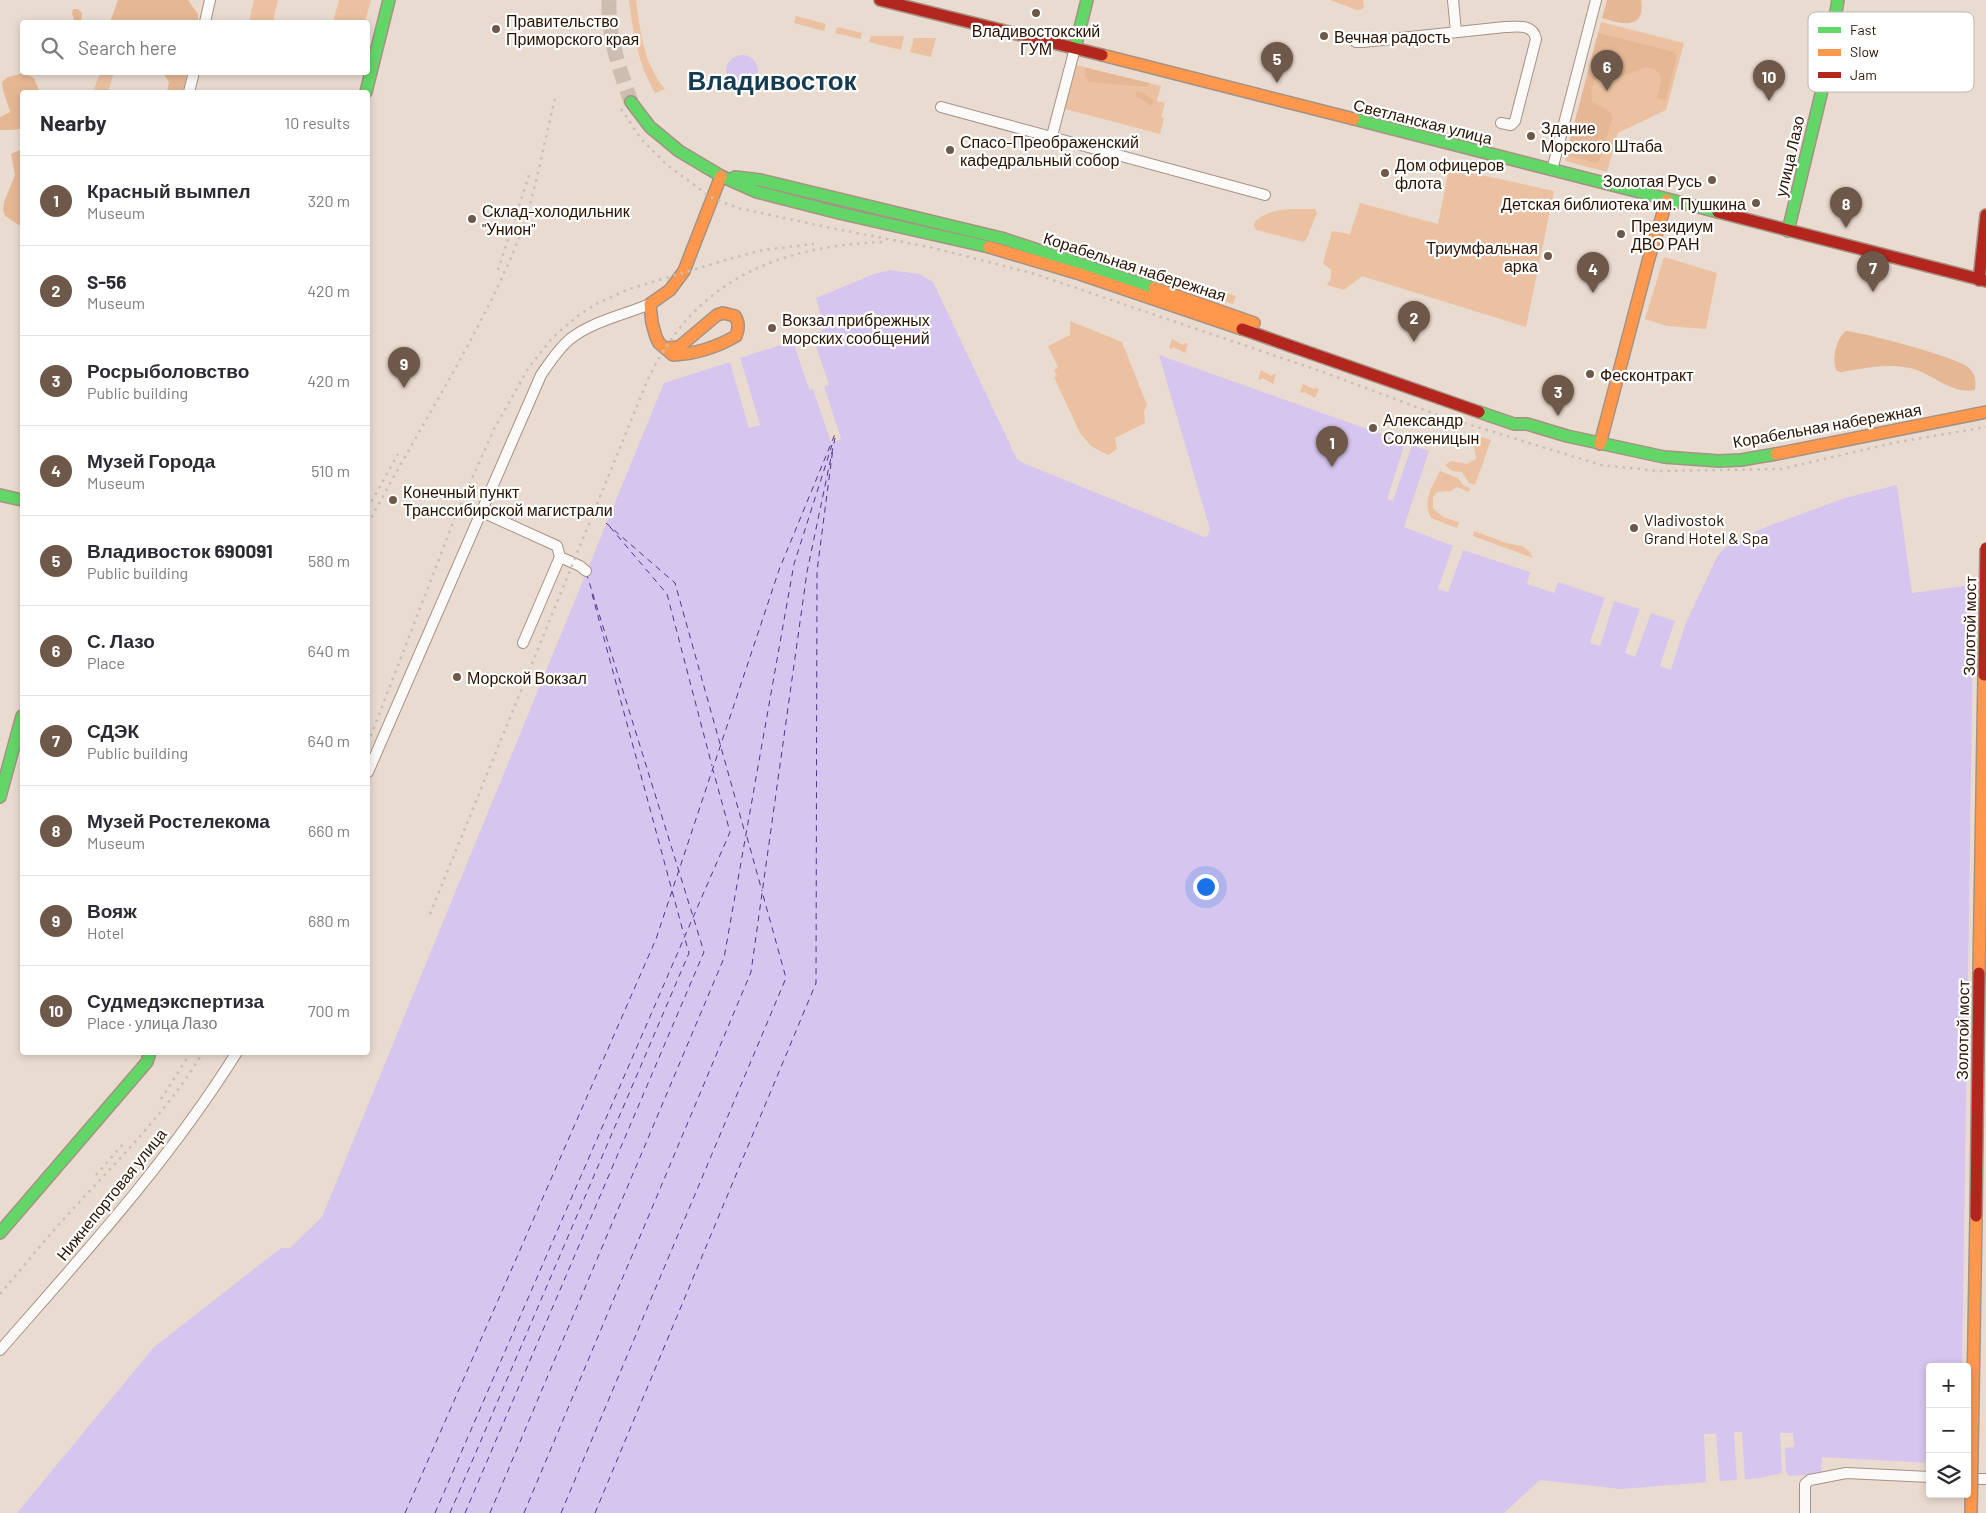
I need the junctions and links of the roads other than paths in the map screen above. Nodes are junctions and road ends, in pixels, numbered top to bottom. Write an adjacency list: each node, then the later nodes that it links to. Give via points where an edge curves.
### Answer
1 (210, 0): 7 (street)
2 (389, 0): 13 (main road)
3 (880, 0): 10 (main road, Светланская улица)
4 (1087, 0): 10 (main road)
5 (1453, 0): 8 (street)
6 (1596, 0): 19 (street)
7 (205, 20)
8 (1456, 32): 9 (street, via 1363,42); 17 (street, via 1522,26 1534,32 1536,39 1515,121 1511,125)
9 (1352, 39)
10 (1074, 48): 18 (street); 19 (main road, Светланская улица)
11 (193, 75): 12 (street)
12 (190, 90)
13 (366, 90)
14 (1821, 92): 24 (main road, улица Лазо)
15 (631, 102): 20 (main road, Корабельная набережная, via 650,127 667,142)
16 (942, 106): 18 (street)
17 (1501, 123)
18 (1052, 136): 21 (street)
19 (1552, 170): 22 (main road, Светланская улица)
20 (721, 176): 26 (main road, via 684,271 670,290); 29 (main road, Корабельная набережная, via 757,192 998,249 1294,346 1514,424 1527,424)
21 (1265, 195)
22 (1667, 200): 24 (main road, Светланская улица); 29 (main road)
23 (1986, 215): 25 (main road)
24 (1788, 232): 25 (main road, Светланская улица)
25 (1982, 281)
26 (650, 304): 27 (main road, via 653,330 659,343); 32 (street, via 579,333 557,351 541,375)
27 (667, 348): 27 (main road, via 673,355 683,355 717,345 736,336 740,326 735,316 723,313 679,348)
28 (1986, 412): 29 (main road, Корабельная набережная, via 1741,460 1664,457)
29 (1600, 444)
30 (0, 495): 31 (main road)
31 (20, 500)
32 (480, 511): 34 (street, via 557,546); 38 (street)
33 (1986, 548): 48 (main road, Золотой мост, bridge)
34 (560, 557): 35 (street); 36 (street)
35 (586, 571)
36 (524, 643)
37 (20, 723): 39 (main road)
38 (370, 767)
39 (0, 796)
40 (149, 1055): 42 (main road, via 147,1062)
41 (235, 1055): 43 (street, Нижнепортовая улица, via 171,1149 121,1212)
42 (0, 1233)
43 (0, 1350)
44 (1926, 1477): 47 (street, via 1846,1473 1810,1480 1805,1484)
45 (1971, 1479): 46 (street)
46 (1986, 1479)
47 (1805, 1513)
48 (1971, 1513)

